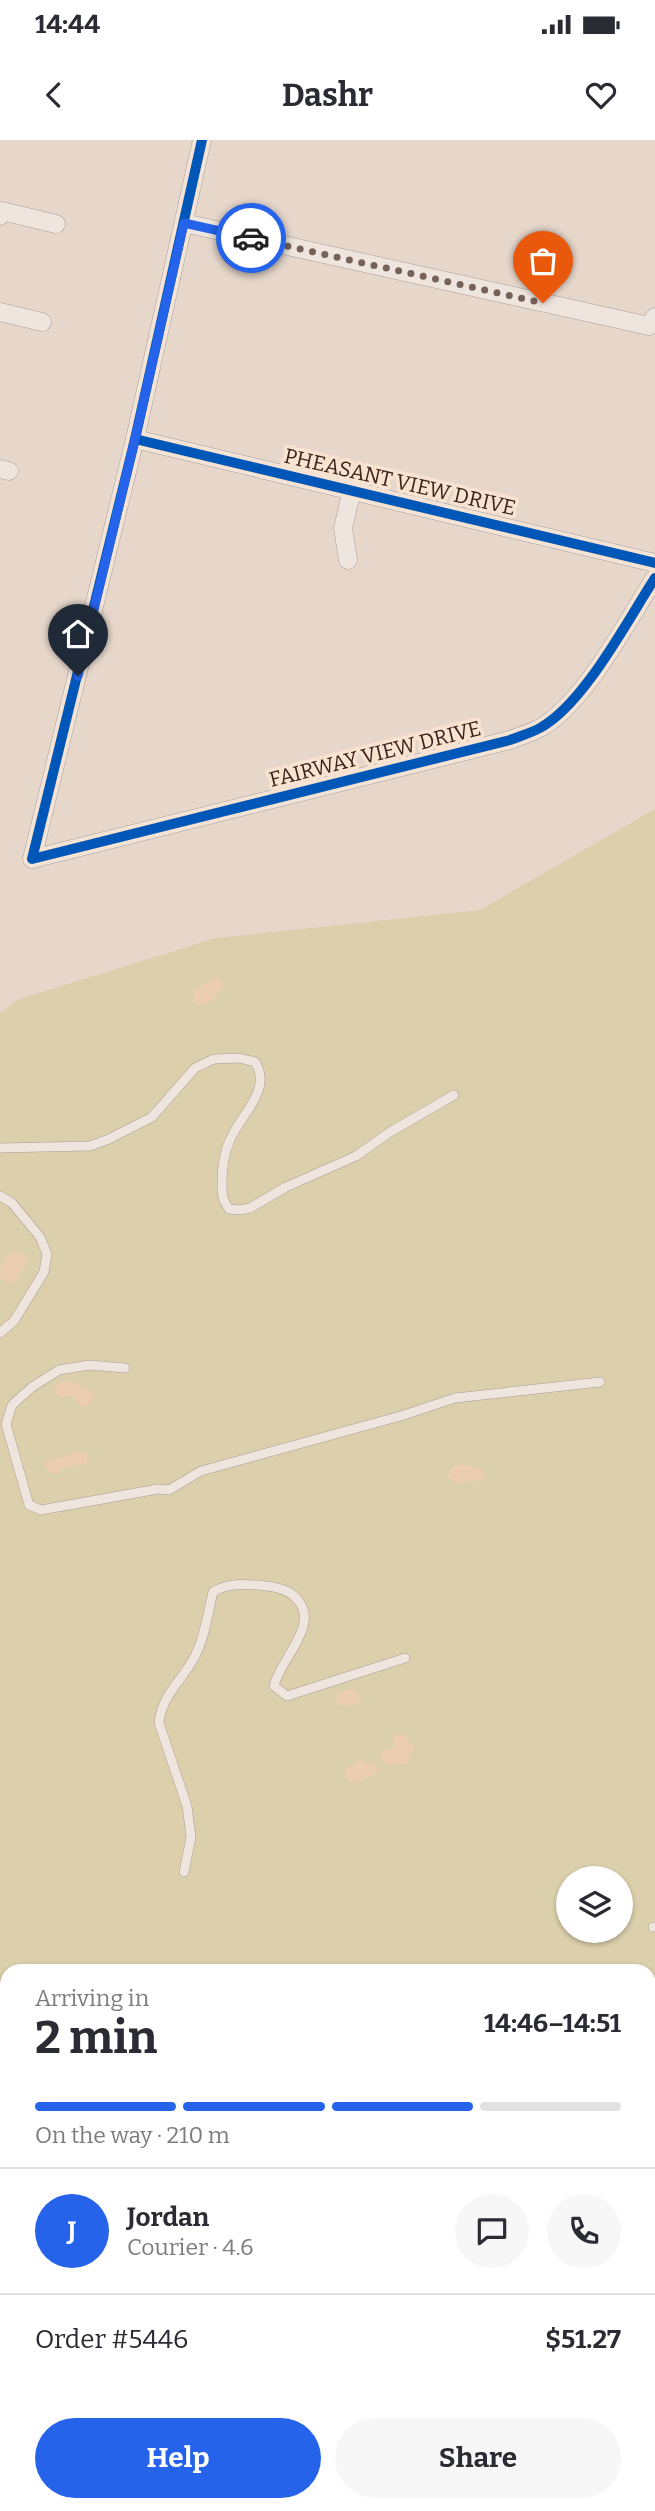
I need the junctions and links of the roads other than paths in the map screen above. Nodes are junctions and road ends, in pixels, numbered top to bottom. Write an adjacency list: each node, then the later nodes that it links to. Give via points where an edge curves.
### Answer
1 (202, 140): 3 (street)
2 (1, 214): 4 (street)
3 (184, 223): 7 (street); 8 (street)
4 (56, 225)
5 (0, 312): 6 (street)
6 (43, 322)
7 (652, 322)
8 (135, 439): 9 (street, PHEASANT VIEW DRIVE); 12 (street, FAIRWAY VIEW DRIVE, via 33,859 510,740 541,727 583,689)
9 (352, 490): 10 (street, via 343,528); 11 (street, PHEASANT VIEW DRIVE)
10 (348, 560)
11 (655, 563)
12 (655, 578)
13 (454, 1095): 14 (lane, via 356,1156 240,1210 229,1209 222,1199 222,1175 230,1138 261,1086 255,1062 214,1059 195,1068 152,1117 90,1146)
14 (0, 1148)
15 (0, 1196): 16 (lane, via 12,1203 40,1237 47,1254 44,1272 14,1321)
16 (0, 1333)
17 (125, 1368): 18 (lane, via 89,1365 59,1370 12,1405 6,1424 29,1505 41,1510 169,1490 201,1471 455,1398)
18 (600, 1382)
19 (405, 1658): 20 (lane, via 287,1696 274,1686 299,1639 305,1612 302,1603 292,1593 274,1587 222,1586 213,1592 196,1655 160,1710 159,1723 187,1806 191,1837)
20 (184, 1872)

